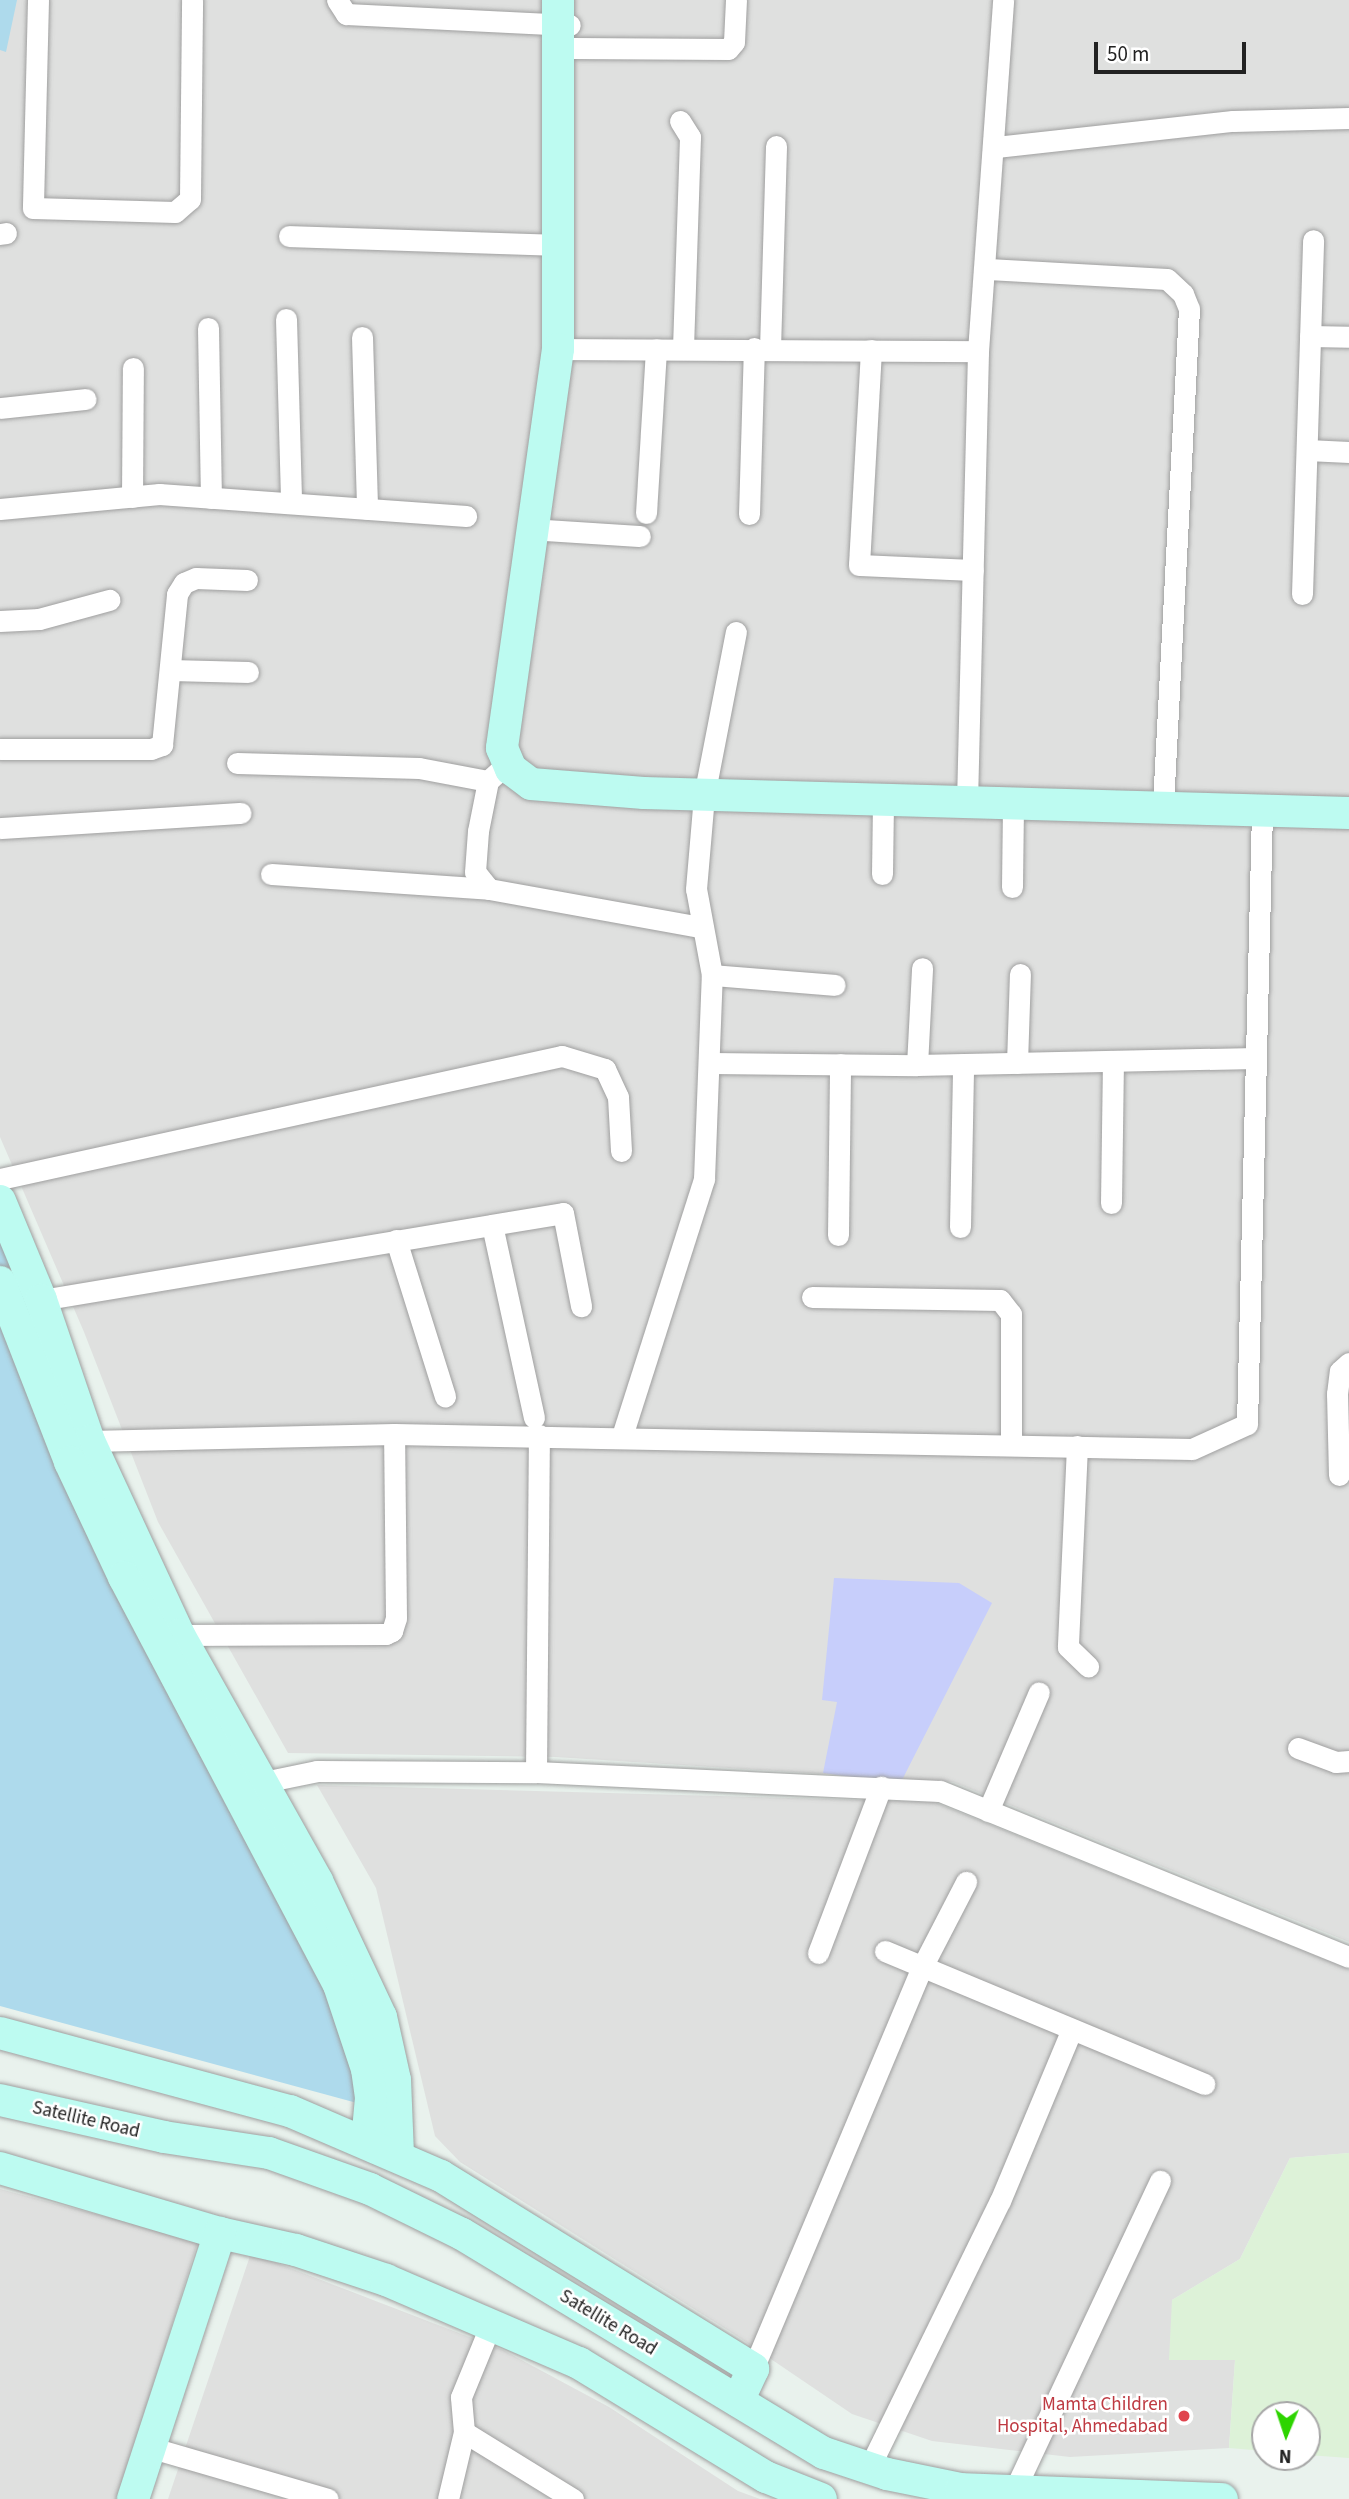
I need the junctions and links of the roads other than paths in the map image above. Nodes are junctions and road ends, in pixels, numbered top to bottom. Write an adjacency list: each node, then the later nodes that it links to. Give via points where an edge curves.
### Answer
1 (38, 0): 2 (street, via 33,208 146,212 175,212 190,199)
2 (192, 0)
3 (337, 0): 6 (street, via 346,14)
4 (736, 0): 7 (street, via 734,42 728,49)
5 (1003, 0): 11 (street)
6 (430, 9): 7 (street)
7 (567, 19): 14 (street); 21 (street)
8 (1349, 118): 11 (street, via 1233,121)
9 (680, 121): 23 (street, via 690,137)
10 (776, 146): 24 (street)
11 (996, 147): 15 (street)
12 (289, 236): 14 (street)
13 (1313, 240): 18 (street)
14 (557, 244): 21 (street)
15 (988, 269): 26 (street); 57 (street, via 1167,279 1183,293 1189,309)
16 (286, 319): 34 (street)
17 (208, 328): 33 (street)
18 (1310, 336): 20 (street); 30 (street)
19 (362, 337): 36 (street)
20 (1349, 337)
21 (564, 349): 22 (street); 40 (street); 52 (street)
22 (656, 349): 23 (street); 37 (street)
23 (684, 349): 24 (street)
24 (762, 349): 25 (street); 38 (street)
25 (871, 350): 26 (street); 42 (street, via 859,565)
26 (978, 351): 42 (street)
27 (133, 368): 32 (street)
28 (86, 399): 29 (street)
29 (0, 408)
30 (1307, 450): 31 (street); 44 (street)
31 (1349, 452)
32 (132, 496): 33 (street); 35 (street)
33 (211, 498): 34 (street)
34 (291, 503): 36 (street)
35 (0, 509)
36 (367, 509): 39 (street)
37 (646, 513)
38 (749, 514)
39 (466, 516)
40 (544, 530): 41 (street); 53 (street, via 518,720 520,745 534,763 550,772)
41 (640, 536)
42 (973, 570): 54 (street)
43 (247, 580): 48 (street, via 196,578 184,583 177,594)
44 (1302, 594)
45 (109, 600): 46 (street, via 38,619)
46 (0, 621)
47 (736, 632): 53 (street)
48 (171, 670): 49 (street); 50 (street, via 162,745 151,749)
49 (248, 672)
50 (0, 749)
51 (237, 763): 52 (street)
52 (498, 772): 53 (street, via 531,784); 66 (street, via 475,872)
53 (706, 788): 54 (street); 56 (street); 67 (street, via 696,890)
54 (967, 795): 56 (street); 57 (street); 58 (street)
55 (1349, 798): 57 (street)
56 (883, 800): 64 (street)
57 (1164, 800): 58 (street); 59 (street)
58 (1013, 803): 65 (street)
59 (1262, 810): 61 (street); 72 (street)
60 (241, 813): 62 (street)
61 (1349, 813)
62 (0, 828)
63 (271, 874): 66 (street)
64 (882, 874)
65 (1012, 887)
66 (489, 889): 67 (street)
67 (701, 927): 70 (street)
68 (922, 968): 78 (street)
69 (1020, 974): 75 (street)
70 (712, 975): 71 (street); 74 (street)
71 (835, 985)
72 (1256, 1058): 73 (street); 98 (street, via 1247,1424 1192,1449)
73 (1113, 1061): 75 (street); 82 (street)
74 (710, 1063): 76 (street); 95 (street, via 704,1179)
75 (1017, 1063): 77 (street)
76 (840, 1064): 78 (street); 85 (street)
77 (963, 1064): 78 (street); 84 (street)
78 (917, 1065)
79 (621, 1151): 80 (street, via 618,1097 605,1069 562,1056)
80 (0, 1179)
81 (0, 1201): 89 (street)
82 (1111, 1203)
83 (492, 1225): 86 (street); 90 (street, via 563,1213); 93 (street)
84 (960, 1227)
85 (838, 1234)
86 (396, 1240): 89 (street); 92 (street)
87 (0, 1282): 106 (street, via 70,1462 119,1566)
88 (812, 1297): 97 (street, via 1000,1300 1011,1314)
89 (41, 1300): 96 (street)
90 (581, 1306)
91 (1349, 1363): 99 (street, via 1340,1371 1337,1394)
92 (445, 1396)
93 (537, 1426): 94 (street); 95 (street); 105 (street)
94 (394, 1434): 96 (street); 100 (street, via 396,1618 392,1631)
95 (622, 1436): 97 (street)
96 (89, 1441): 100 (street)
97 (1010, 1444): 98 (street)
98 (1077, 1446): 101 (street, via 1068,1647)
99 (1339, 1475)
100 (179, 1635): 106 (street)
101 (1088, 1666)
102 (1039, 1692): 108 (street)
103 (1298, 1748): 104 (street, via 1336,1762)
104 (1349, 1761)
105 (536, 1772): 106 (street, via 317,1771); 107 (street)
106 (251, 1784): 119 (street, via 359,2037 371,2098); 121 (street, via 317,1881 381,2017 395,2080)
107 (881, 1787): 108 (street, via 940,1791); 111 (street)
108 (988, 1811): 112 (street)
109 (966, 1882): 113 (street)
110 (885, 1951): 113 (street)
111 (818, 1953)
112 (1349, 1957)
113 (922, 1967): 114 (street); 126 (street)
114 (1072, 2029): 116 (street); 130 (street, via 1000,2201)
115 (0, 2033): 118 (street)
116 (1204, 2084)
117 (0, 2099): 120 (street, Satellite Road, via 71,2118)
118 (279, 2108): 119 (street); 120 (street)
119 (367, 2142): 121 (street)
120 (266, 2153): 127 (street, Satellite Road, via 370,2189 462,2234)
121 (398, 2155): 126 (street, via 484,2201)
122 (0, 2168): 124 (street)
123 (1160, 2181): 131 (street)
124 (220, 2233): 125 (street, via 296,2250 386,2280); 129 (street)
125 (491, 2324): 128 (street, via 461,2397); 136 (street, via 579,2363 766,2477)
126 (753, 2369): 127 (street)
127 (738, 2401): 130 (street, Satellite Road, via 824,2453)
128 (464, 2432): 134 (street); 135 (street)
129 (149, 2447): 132 (street); 133 (street)
130 (869, 2468): 131 (street, Satellite Road, via 961,2489)
131 (1014, 2491): 137 (street, Satellite Road)
132 (133, 2499)
133 (328, 2499)
134 (448, 2499)
135 (573, 2499)
136 (821, 2499)
137 (1222, 2499)

